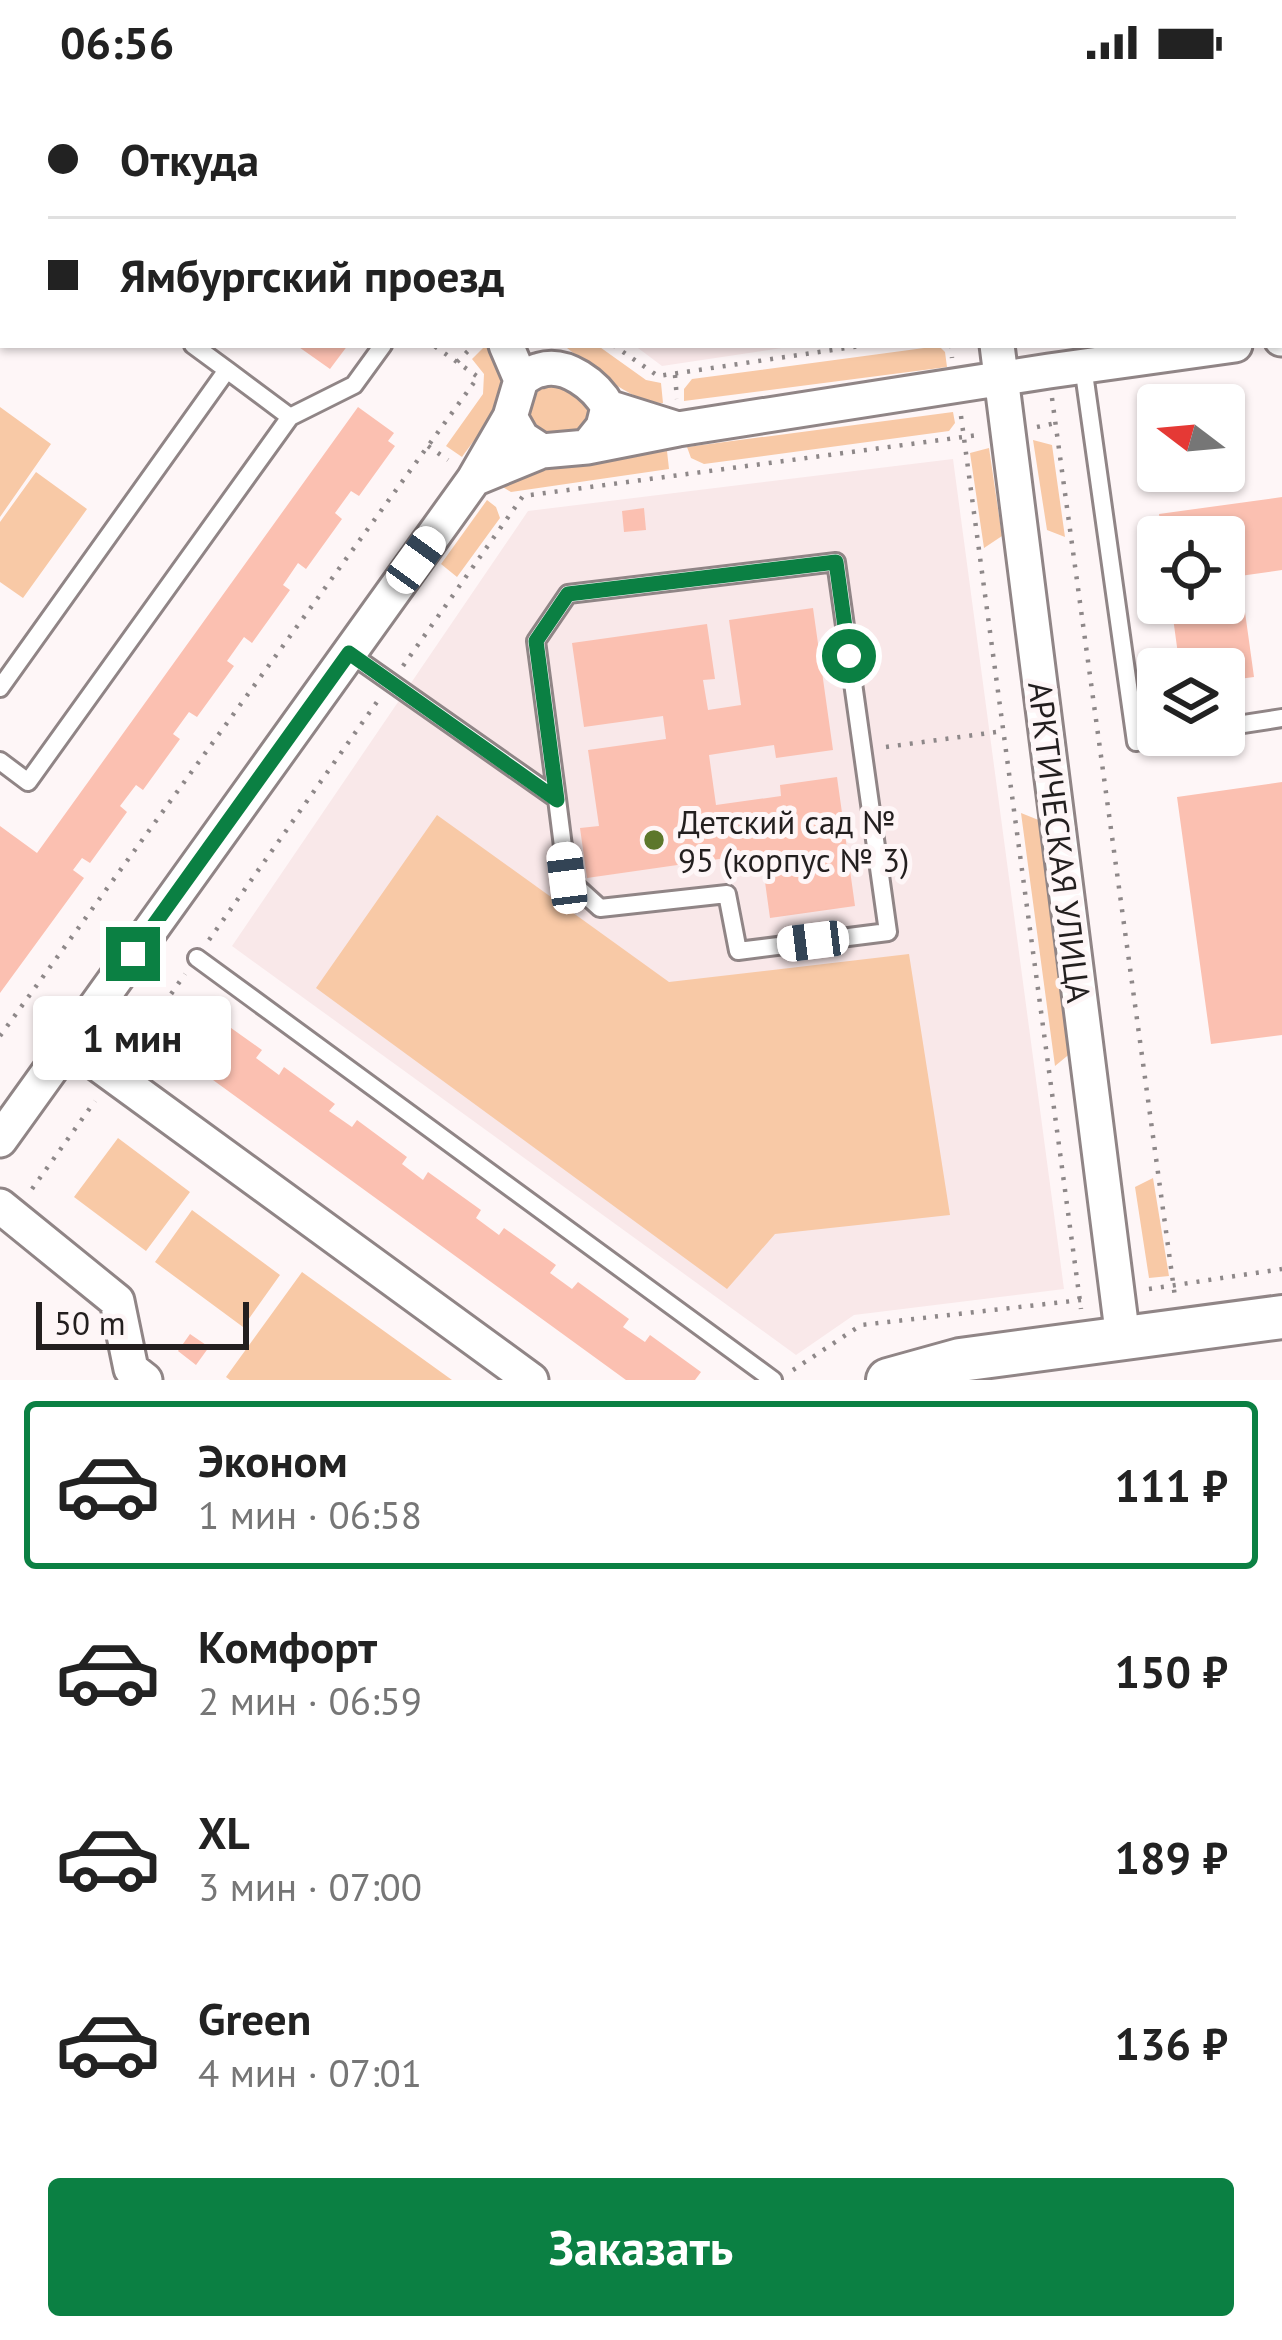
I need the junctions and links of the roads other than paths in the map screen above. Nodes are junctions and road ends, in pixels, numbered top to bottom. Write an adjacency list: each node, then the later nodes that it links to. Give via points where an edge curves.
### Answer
1 (197, 348): 8 (lane)
2 (381, 348): 12 (lane, via 354,385)
3 (507, 348): 10 (street)
4 (535, 348): 9 (street)
5 (1213, 348): 7 (street)
6 (999, 362): 7 (street, via 1048,371); 14 (street, via 956,386); 30 (street, АРКТИЧЕСКАЯ УЛИЦА, via 1118,1294)
7 (1083, 366): 22 (lane)
8 (227, 370): 12 (lane); 19 (lane)
9 (570, 372): 10 (street, via 541,369); 11 (street)
10 (521, 380): 13 (street)
11 (608, 407): 14 (street); 15 (street)
12 (290, 417): 23 (lane, via 28,782)
13 (510, 417): 16 (street); 17 (street)
14 (678, 429): 15 (street)
15 (587, 447): 16 (street)
16 (542, 451): 17 (street)
17 (474, 479): 18 (street)
18 (349, 653): 24 (lane); 26 (street)
19 (0, 688)
20 (1282, 718): 21 (lane)
21 (1245, 724)
22 (1137, 742)
23 (0, 761)
24 (557, 800): 24 (lane, via 536,641 568,594 836,562 888,932 738,951 727,894 600,908 567,878)
25 (197, 958): 33 (lane)
26 (69, 1043): 27 (street); 32 (street)
27 (0, 1140)
28 (0, 1206): 31 (street, via 117,1301 131,1369)
29 (1282, 1317): 30 (street)
30 (1104, 1341): 34 (street, via 960,1360)
31 (146, 1380)
32 (531, 1380)
33 (776, 1380)
34 (888, 1380)

